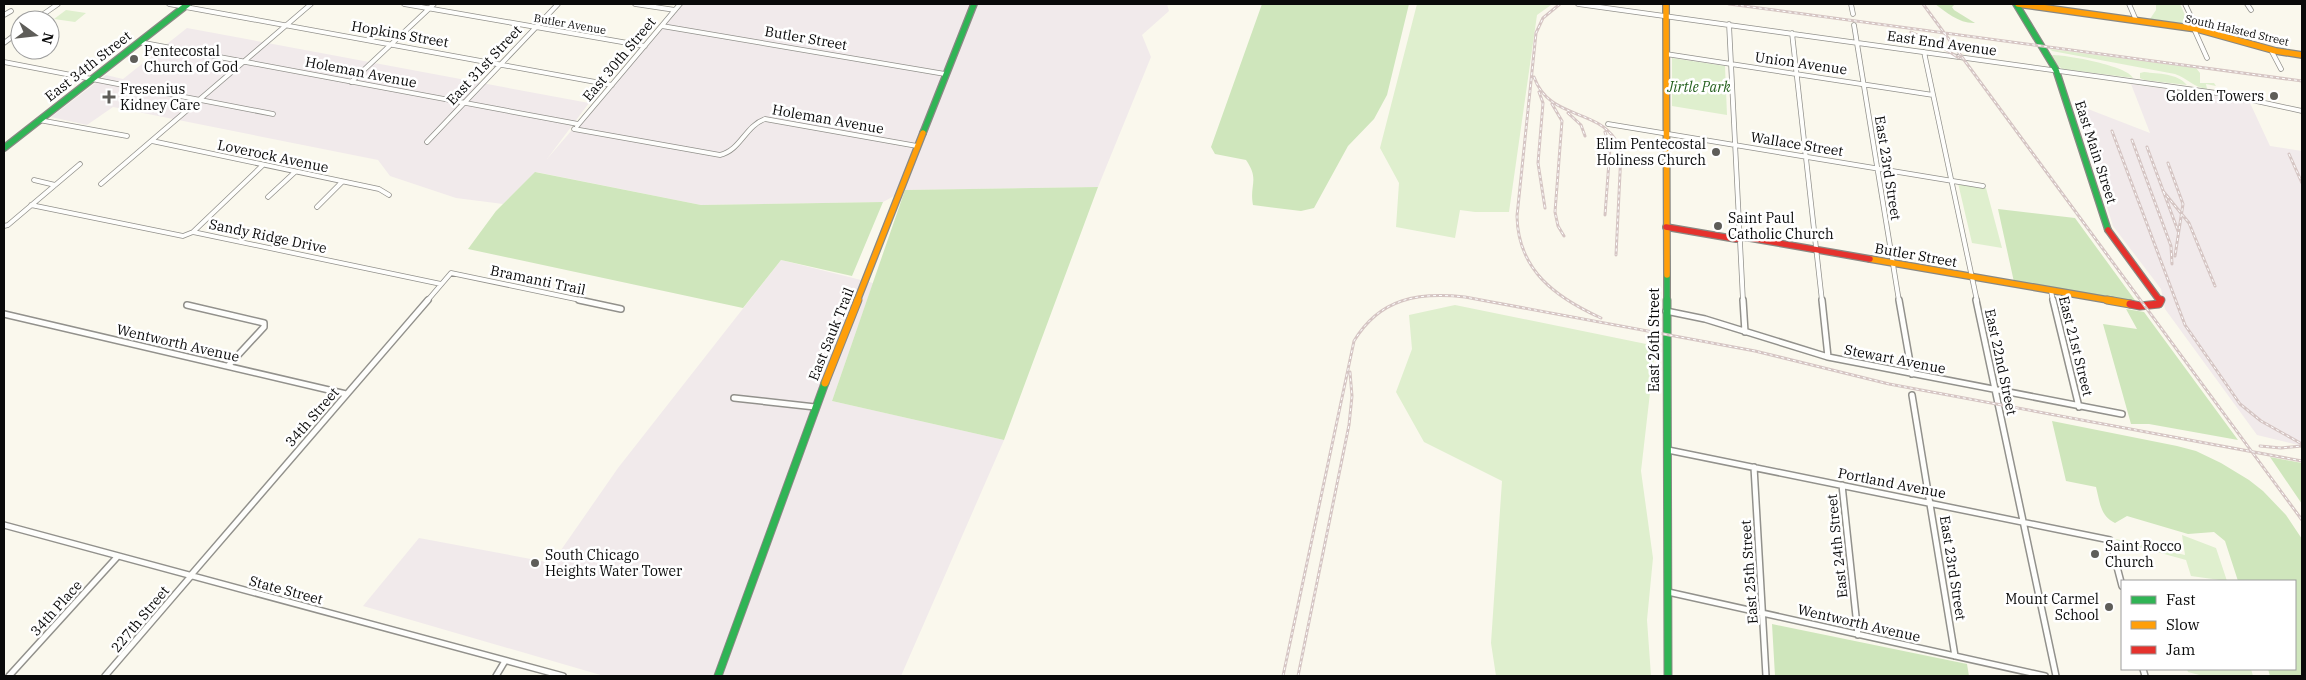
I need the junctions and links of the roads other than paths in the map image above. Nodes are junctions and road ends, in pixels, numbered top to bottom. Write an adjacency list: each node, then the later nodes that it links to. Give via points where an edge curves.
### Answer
1 (169, 4): 16 (street, Hopkins Street)
2 (311, 4): 26 (street)
3 (404, 4): 17 (street, Butler Avenue)
4 (434, 4): 17 (street)
5 (558, 4): 29 (street, East 31st Street)
6 (635, 4): 19 (street)
7 (680, 4): 19 (street, East 30th Street)
8 (974, 4): 47 (street, East Sauk Trail)
9 (1578, 4): 23 (street, East End Avenue)
10 (1666, 4): 23 (street, East 26th Street)
11 (1851, 4): 21 (street)
12 (2017, 4): 24 (street, South Halsted Street); 46 (street, East Main Street)
13 (2129, 4): 24 (street)
14 (2185, 4): 30 (street)
15 (2247, 4): 20 (street)
16 (186, 5): 26 (street, Hopkins Street); 32 (street, East 34th Street)
17 (429, 8): 29 (street, Butler Avenue); 34 (street)
18 (4, 9): 22 (street, via 11,11)
19 (675, 10): 28 (street, East 30th Street)
20 (2250, 10)
21 (1853, 14)
22 (4, 15)
23 (1666, 16): 25 (street, East End Avenue); 38 (street, East 26th Street)
24 (2136, 20): 30 (street, South Halsted Street)
25 (1729, 24): 31 (street, East End Avenue); 44 (street)
26 (286, 25): 34 (street, Hopkins Street); 41 (street)
27 (1854, 25): 33 (street, East 23rd Street)
28 (662, 26): 35 (street, East 30th Street); 47 (street, Butler Street)
29 (536, 27): 35 (street, Butler Avenue); 43 (street, East 31st Street)
30 (2195, 29): 36 (street, South Halsted Street); 40 (street)
31 (1792, 33): 33 (street, East End Avenue); 48 (street)
32 (139, 42): 41 (street, Holeman Avenue); 49 (street, East 34th Street)
33 (1857, 42): 37 (street, East End Avenue); 51 (street, East 23rd Street)
34 (391, 44): 43 (street, Hopkins Street); 50 (street)
35 (645, 46): 52 (street, East 30th Street)
36 (2270, 48): 39 (street, South Halsted Street); 45 (street)
37 (1924, 52): 46 (street, East End Avenue); 53 (street, East 22nd Street)
38 (1666, 54): 44 (street, Union Avenue); 62 (street, East 26th Street)
39 (2302, 55)
40 (2207, 58)
41 (243, 61): 50 (street, Holeman Avenue); 54 (street)
42 (4, 62): 49 (street)
43 (500, 64): 52 (street, Hopkins Street); 55 (street, East 31st Street)
44 (1731, 64): 48 (street, Union Avenue); 66 (street)
45 (2281, 68)
46 (2056, 70): 56 (street, East End Avenue, via 2224,94); 94 (street, East Main Street, via 2107,228)
47 (945, 74): 67 (street, East Sauk Trail)
48 (1796, 74): 51 (street, Union Avenue); 69 (street)
49 (92, 79): 54 (street); 58 (street, East 34th Street)
50 (351, 82): 55 (street, Holeman Avenue)
51 (1864, 84): 53 (street, Union Avenue); 72 (street, East 23rd Street)
52 (612, 85): 59 (street, East 30th Street)
53 (1933, 95): 75 (street, East 22nd Street)
54 (198, 100): 57 (street); 64 (street)
55 (463, 103): 59 (street, Holeman Avenue); 65 (street, East 31st Street)
56 (2302, 111)
57 (273, 114)
58 (40, 120): 63 (street); 68 (street, East 34th Street)
59 (578, 124): 61 (street, East 30th Street)
60 (1608, 124): 62 (street, Wallace Street)
61 (574, 129): 67 (street, Holeman Avenue, via 720,155 734,151 754,123 765,118)
62 (1667, 134): 66 (street, Wallace Street); 85 (street, East 26th Street)
63 (126, 136)
64 (152, 141): 71 (street, Loverock Avenue); 77 (street)
65 (427, 142)
66 (1734, 145): 69 (street, Wallace Street); 87 (street)
67 (917, 146): 108 (street, East Sauk Trail)
68 (4, 147)
69 (1805, 157): 72 (street, Wallace Street); 88 (street)
70 (80, 164): 78 (street)
71 (262, 165): 73 (street, Loverock Avenue); 86 (street)
72 (1877, 168): 75 (street, Wallace Street); 89 (street, East 23rd Street)
73 (295, 172): 76 (street, Loverock Avenue); 81 (street)
74 (34, 180): 78 (street)
75 (1951, 180): 79 (street, Wallace Street); 91 (street, East 22nd Street)
76 (342, 182): 80 (street, Loverock Avenue, via 379,189); 83 (street)
77 (101, 184)
78 (55, 185): 82 (street)
79 (1983, 186)
80 (389, 195)
81 (268, 197)
82 (31, 205): 84 (street); 86 (street, Sandy Ridge Drive, via 183,236)
83 (317, 207)
84 (6, 225)
85 (1666, 227): 87 (street, Butler Street); 97 (street, East 26th Street)
86 (193, 232): 92 (street, Sandy Ridge Drive)
87 (1740, 238): 88 (street, Butler Street); 99 (street)
88 (1816, 250): 89 (street, Butler Street); 100 (street)
89 (1892, 263): 91 (street, Butler Street); 102 (street, East 23rd Street)
90 (451, 273): 92 (street, 34th Street); 96 (street, Bramanti Trail)
91 (1971, 277): 93 (street, Butler Street); 103 (street, East 22nd Street)
92 (441, 284): 104 (street, 34th Street)
93 (2051, 291): 94 (street, Butler Street, via 2140,306); 107 (street, East 21st Street)
94 (2161, 302)
95 (186, 305): 101 (street, via 264,322 264,327)
96 (621, 310)
97 (1666, 311): 99 (street, Stewart Avenue); 110 (street, East 26th Street)
98 (4, 314): 101 (street, Wentworth Avenue)
99 (1745, 332): 100 (street, Stewart Avenue)
100 (1828, 356): 102 (street, Stewart Avenue)
101 (228, 366): 104 (street, Wentworth Avenue)
102 (1912, 374): 103 (street, Stewart Avenue)
103 (1996, 390): 107 (street, Stewart Avenue); 114 (street, East 22nd Street)
104 (346, 394): 117 (street, 34th Street)
105 (1912, 395): 113 (street, East 23rd Street)
106 (734, 398): 108 (street)
107 (2079, 406): 109 (street, Stewart Avenue)
108 (816, 407): 128 (street, East Sauk Trail)
109 (2122, 414)
110 (1668, 450): 111 (street, Portland Avenue); 119 (street, East 26th Street)
111 (1754, 467): 112 (street, Portland Avenue); 120 (street, East 25th Street)
112 (1842, 485): 113 (street, Portland Avenue); 121 (street, East 24th Street)
113 (1931, 503): 114 (street, Portland Avenue); 122 (street, East 23rd Street)
114 (2024, 522): 118 (street, Portland Avenue, via 2110,540); 132 (street, East 22nd Street)
115 (4, 525): 116 (street, State Street)
116 (118, 556): 117 (street, State Street); 124 (street, 34th Place)
117 (191, 576): 123 (street, State Street); 125 (street, 227th Street)
118 (2121, 582)
119 (1668, 592): 120 (street, Wentworth Avenue); 129 (street, East 26th Street)
120 (1762, 612): 121 (street, Wentworth Avenue); 130 (street, East 25th Street)
121 (1858, 635): 122 (street, Wentworth Avenue)
122 (1955, 656): 131 (street, Wentworth Avenue)
123 (506, 661): 126 (street); 127 (street, State Street)
124 (9, 676)
125 (106, 676)
126 (496, 676)
127 (563, 676)
128 (718, 676)
129 (1668, 676)
130 (1766, 676)
131 (2045, 676)
132 (2056, 676)

